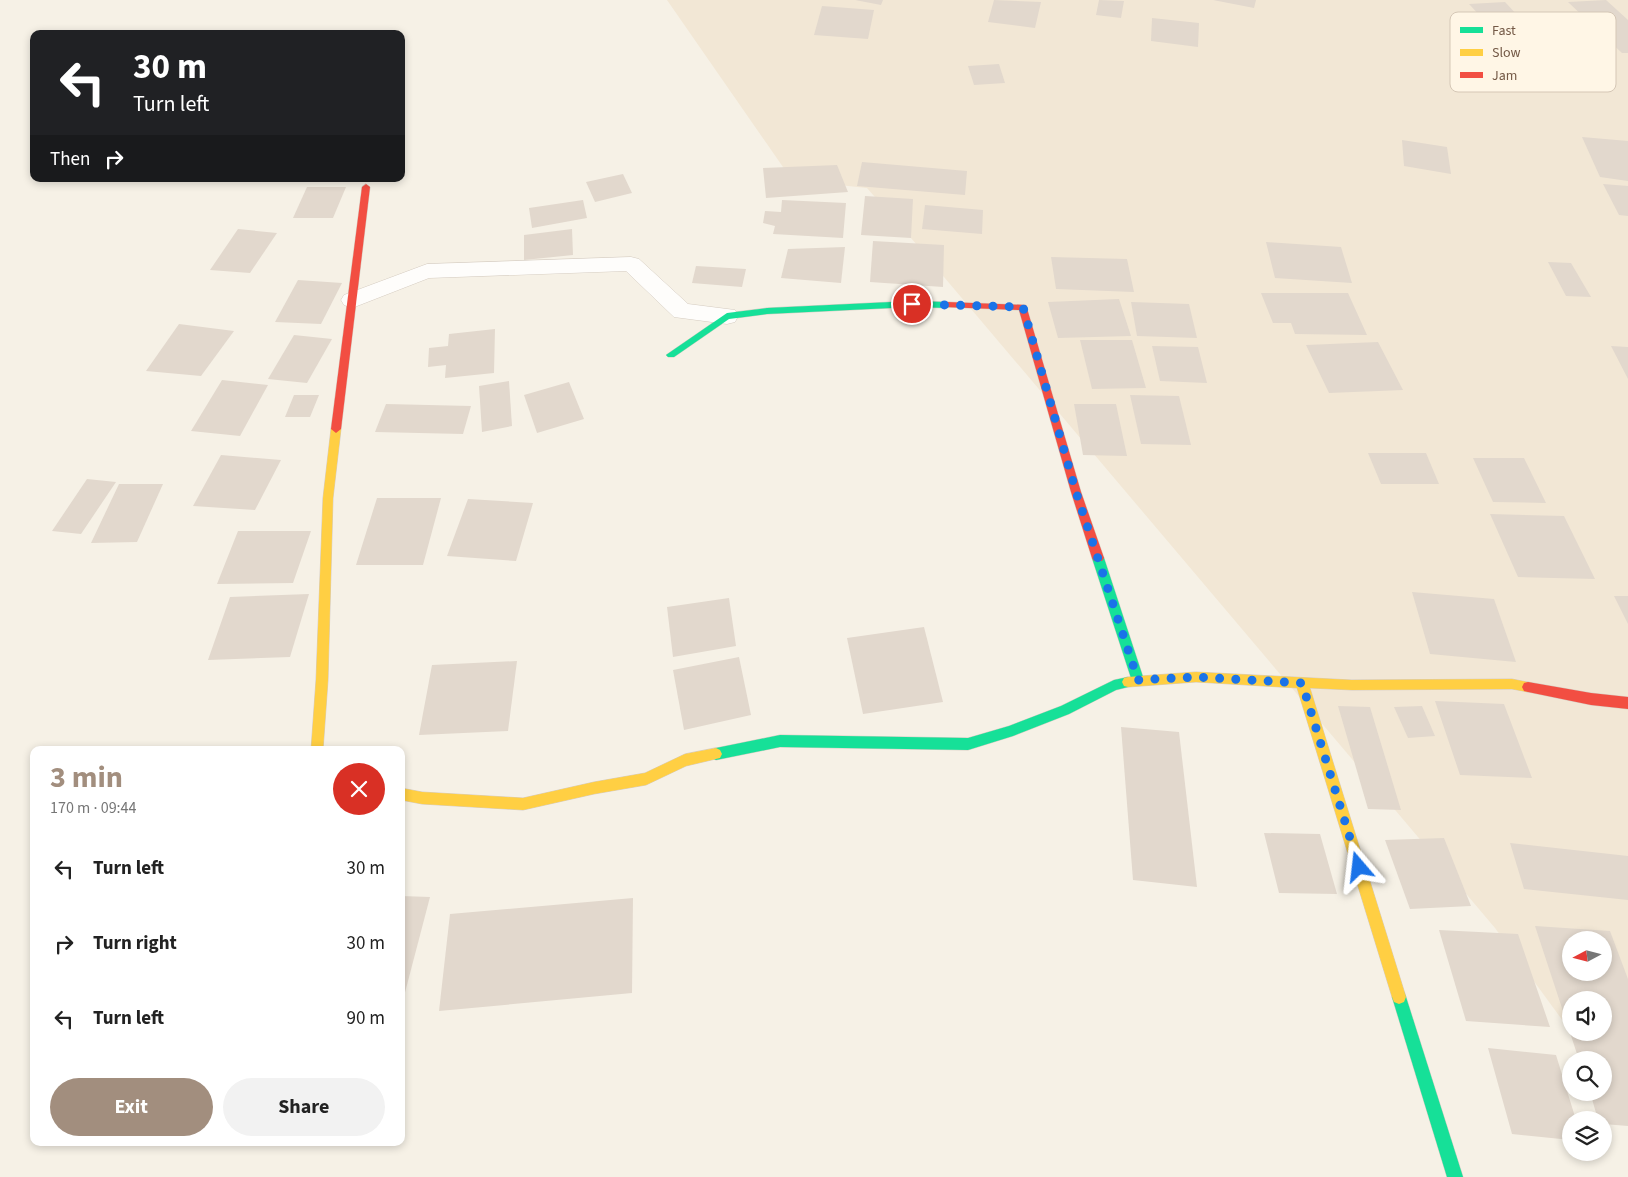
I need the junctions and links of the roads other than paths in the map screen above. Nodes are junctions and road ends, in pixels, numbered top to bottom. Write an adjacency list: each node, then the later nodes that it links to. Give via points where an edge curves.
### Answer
1 (366, 187): 2 (street)
2 (352, 300): 3 (street, via 427,271 632,264 682,312); 8 (street, via 328,498)
3 (727, 316): 4 (street); 5 (street, via 912,304 1023,307 1076,492)
4 (671, 356)
5 (1138, 680): 6 (street, via 1196,677); 9 (street, via 1114,685 1065,710 968,744 780,741 685,760 646,779 523,804)
6 (1302, 683): 7 (street, via 1400,686 1512,684); 10 (street)
7 (1628, 703)
8 (317, 746)
9 (405, 795)
10 (1455, 1177)

